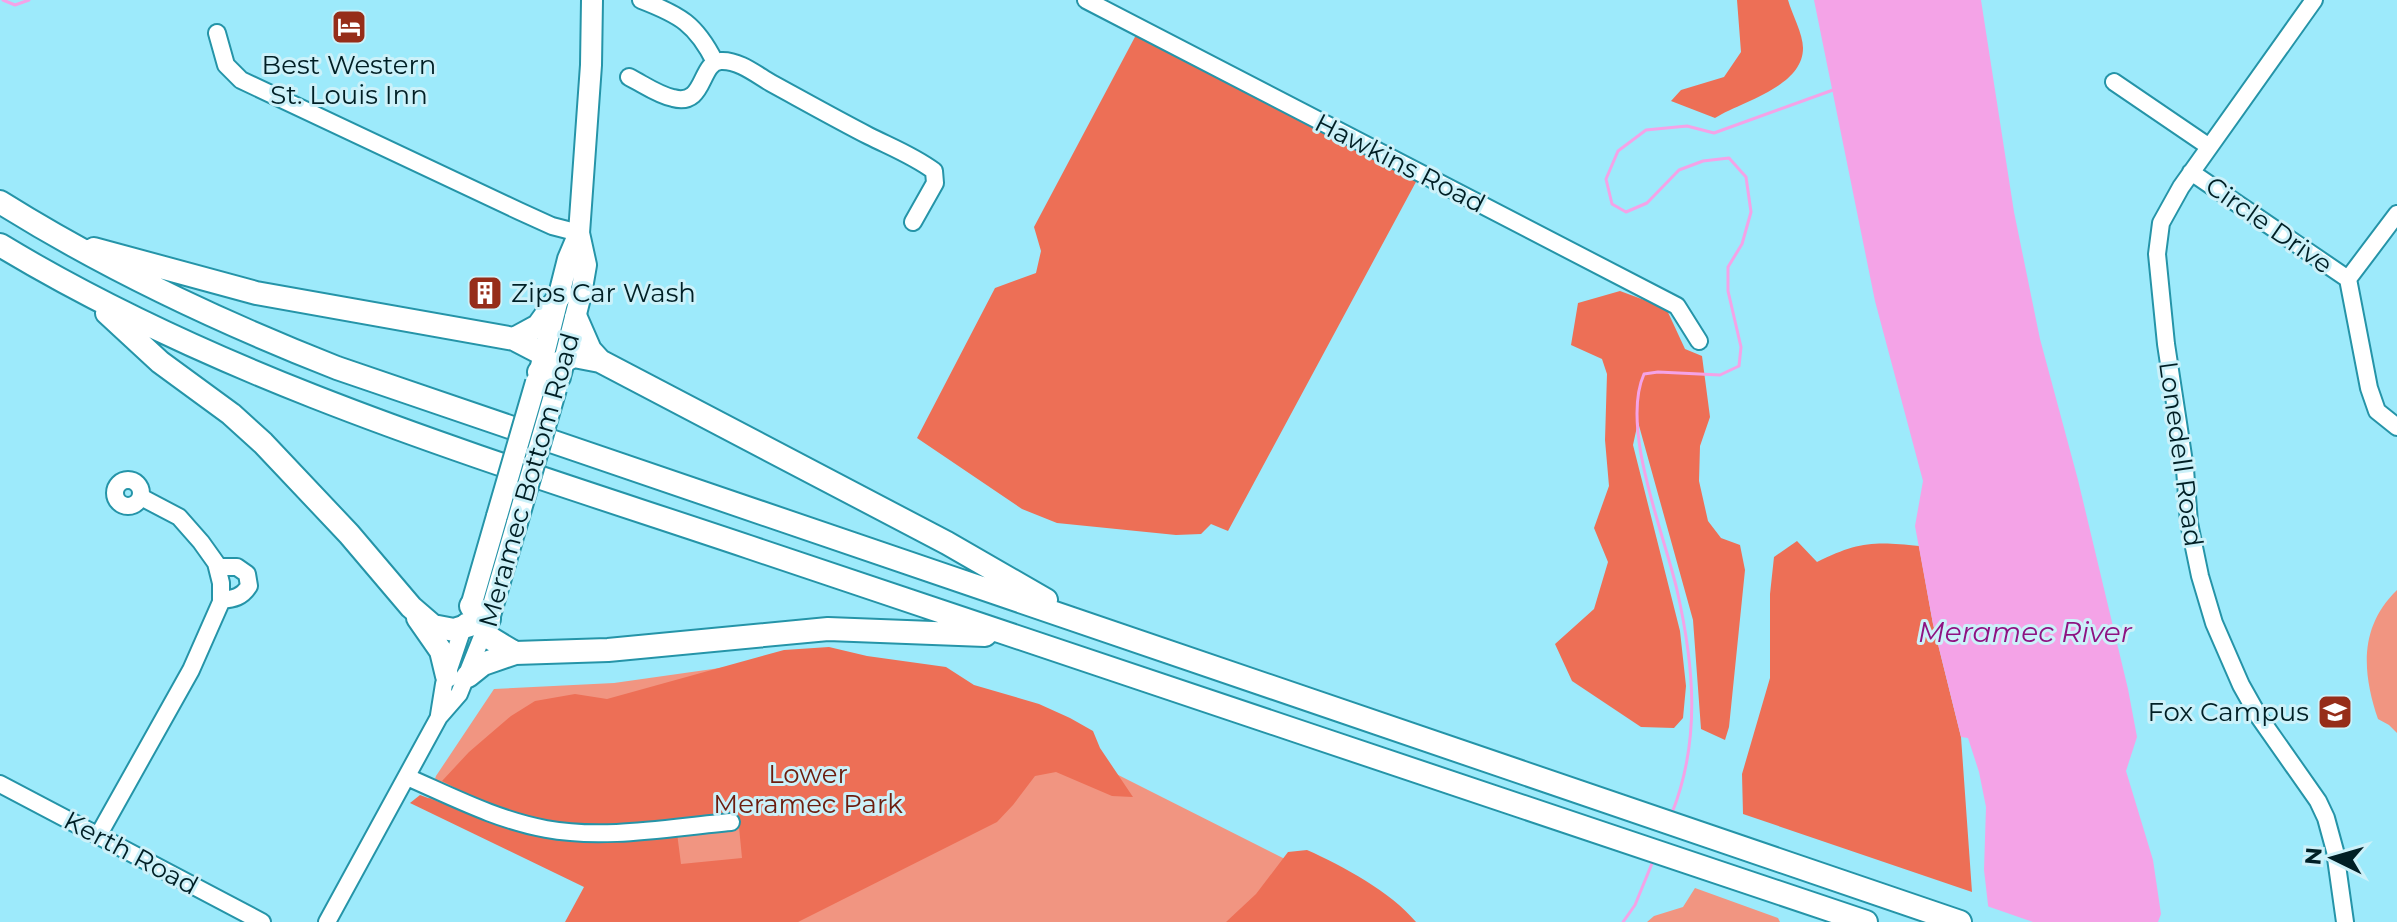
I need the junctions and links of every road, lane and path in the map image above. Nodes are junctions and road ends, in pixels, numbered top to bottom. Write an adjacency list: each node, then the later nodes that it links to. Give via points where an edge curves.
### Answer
1 (592, 0): 14 (main road, Meramec Bottom Road)
2 (641, 0): 6 (street, via 689,24)
3 (1086, 0): 22 (street, Hawkins Road, via 1677,306)
4 (2314, 0): 9 (street, Lonedell Road)
5 (217, 33): 14 (street, via 226,65 241,80 541,221)
6 (715, 62): 7 (street, via 694,94 682,99); 13 (street, via 743,67 934,171 935,183)
7 (629, 77)
8 (2114, 82): 9 (street)
9 (2208, 146): 10 (street, Lonedell Road)
10 (2191, 172): 17 (street, Circle Drive); 43 (street, Lonedell Road, via 2161,223 2157,254 2194,555 2241,685 2326,818)
11 (0, 202): 15 (highway)
12 (2397, 214): 17 (street, Circle Drive)
13 (913, 222)
14 (579, 233): 19 (main road, Meramec Bottom Road); 20 (main road, Meramec Bottom Road, via 586,265)
15 (66, 242): 21 (highway, via 256,293); 31 (highway, via 173,298 337,368)
16 (0, 245): 18 (highway)
17 (2348, 279): 25 (street, Circle Drive, via 2369,388 2377,411)
18 (85, 294): 29 (highway, via 160,362 263,443); 32 (highway, via 212,356 324,401)
19 (561, 294): 21 (highway, via 538,326); 24 (main road, Meramec Bottom Road)
20 (576, 318): 23 (highway); 24 (main road, Meramec Bottom Road)
21 (514, 339): 24 (highway, via 529,345)
22 (1699, 341)
23 (600, 361): 24 (highway, via 574,356); 31 (highway, via 947,543)
24 (550, 372): 30 (main road, Meramec Bottom Road, bridge)
25 (2397, 427)
26 (141, 497): 27 (street, via 179,517)
27 (217, 567): 28 (street); 28 (street, via 237,567 247,574 249,586 234,599)
28 (221, 600): 38 (street, via 191,670)
29 (411, 607): 30 (highway, via 444,629); 34 (highway)
30 (477, 622): 33 (highway, via 498,645); 34 (street, Meramec Bottom Road)
31 (1089, 625): 42 (highway)
32 (1009, 636): 33 (highway, via 828,629 608,650); 41 (highway)
33 (515, 653): 34 (highway)
34 (458, 676): 35 (street, Meramec Bottom Road)
35 (407, 777): 37 (street, via 496,816 548,829 601,833); 40 (street, Meramec Bottom Road)
36 (0, 784): 38 (street, Kerth Road)
37 (731, 822)
38 (98, 836): 39 (street, Kerth Road)
39 (262, 922)
40 (327, 922)
41 (1866, 922)
42 (1960, 922)
43 (2345, 922)

